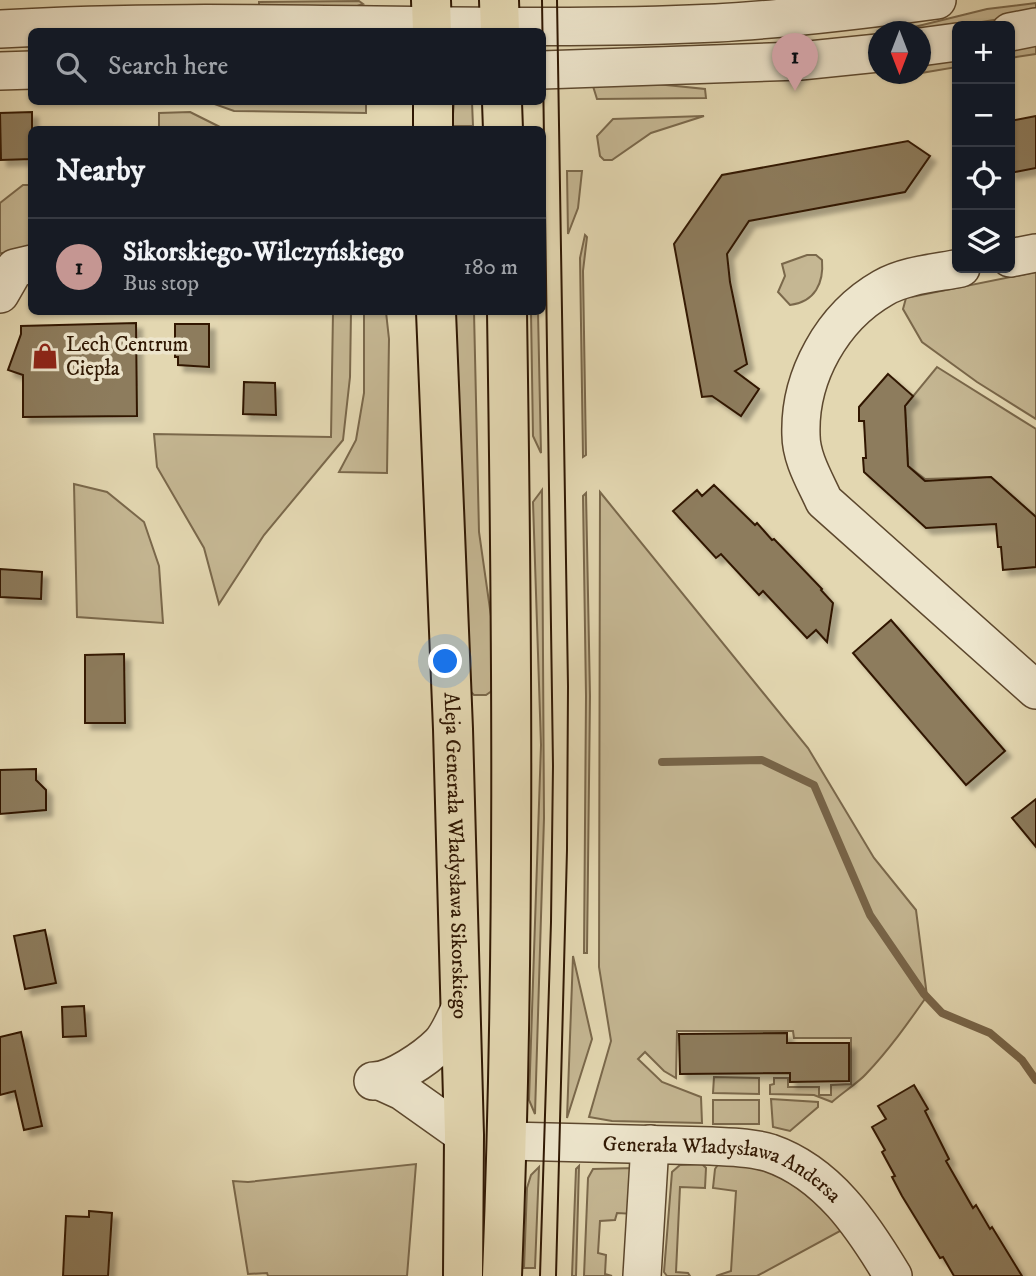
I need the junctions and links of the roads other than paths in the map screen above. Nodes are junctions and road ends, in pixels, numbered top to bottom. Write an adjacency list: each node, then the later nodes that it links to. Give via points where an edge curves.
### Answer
1 (937, 0): 3 (street, via 727,22)
2 (432, 19): 3 (street); 5 (street)
3 (500, 19)
4 (1036, 27): 6 (street)
5 (0, 29)
6 (1015, 31)
7 (952, 43): 8 (street)
8 (931, 46)
9 (868, 54): 11 (street, via 787,62)
10 (28, 69): 12 (street)
11 (546, 70)
12 (0, 71)
13 (433, 105): 15 (main road)
14 (502, 105): 16 (main road)
15 (433, 126)
16 (503, 126)
17 (1036, 253): 18 (street)
18 (1015, 257)
19 (28, 265): 21 (street, via 15,268)
20 (952, 270): 24 (street, via 884,287 839,323 817,359 804,399 801,437 824,501)
21 (0, 294)
22 (436, 315): 26 (main road, Aleja Generała Władysława Sikorskiego)
23 (507, 315): 25 (main road)
24 (1036, 690)
25 (513, 728): 26 (main road); 29 (main road)
26 (453, 729): 27 (main road, Aleja Generała Władysława Sikorskiego)
27 (459, 1011): 28 (main road, Aleja Generała Władysława Sikorskiego); 28 (street, via 442,1043 400,1073 377,1081 402,1091)
28 (464, 1135): 31 (main road, Aleja Generała Władysława Sikorskiego)
29 (508, 1141): 30 (street, Generała Władysława Andersa); 32 (main road)
30 (650, 1144): 33 (street); 34 (street, Generała Władysława Andersa, via 742,1148 789,1161 834,1194)
31 (463, 1276)
32 (502, 1276)
33 (642, 1276)
34 (893, 1276)

